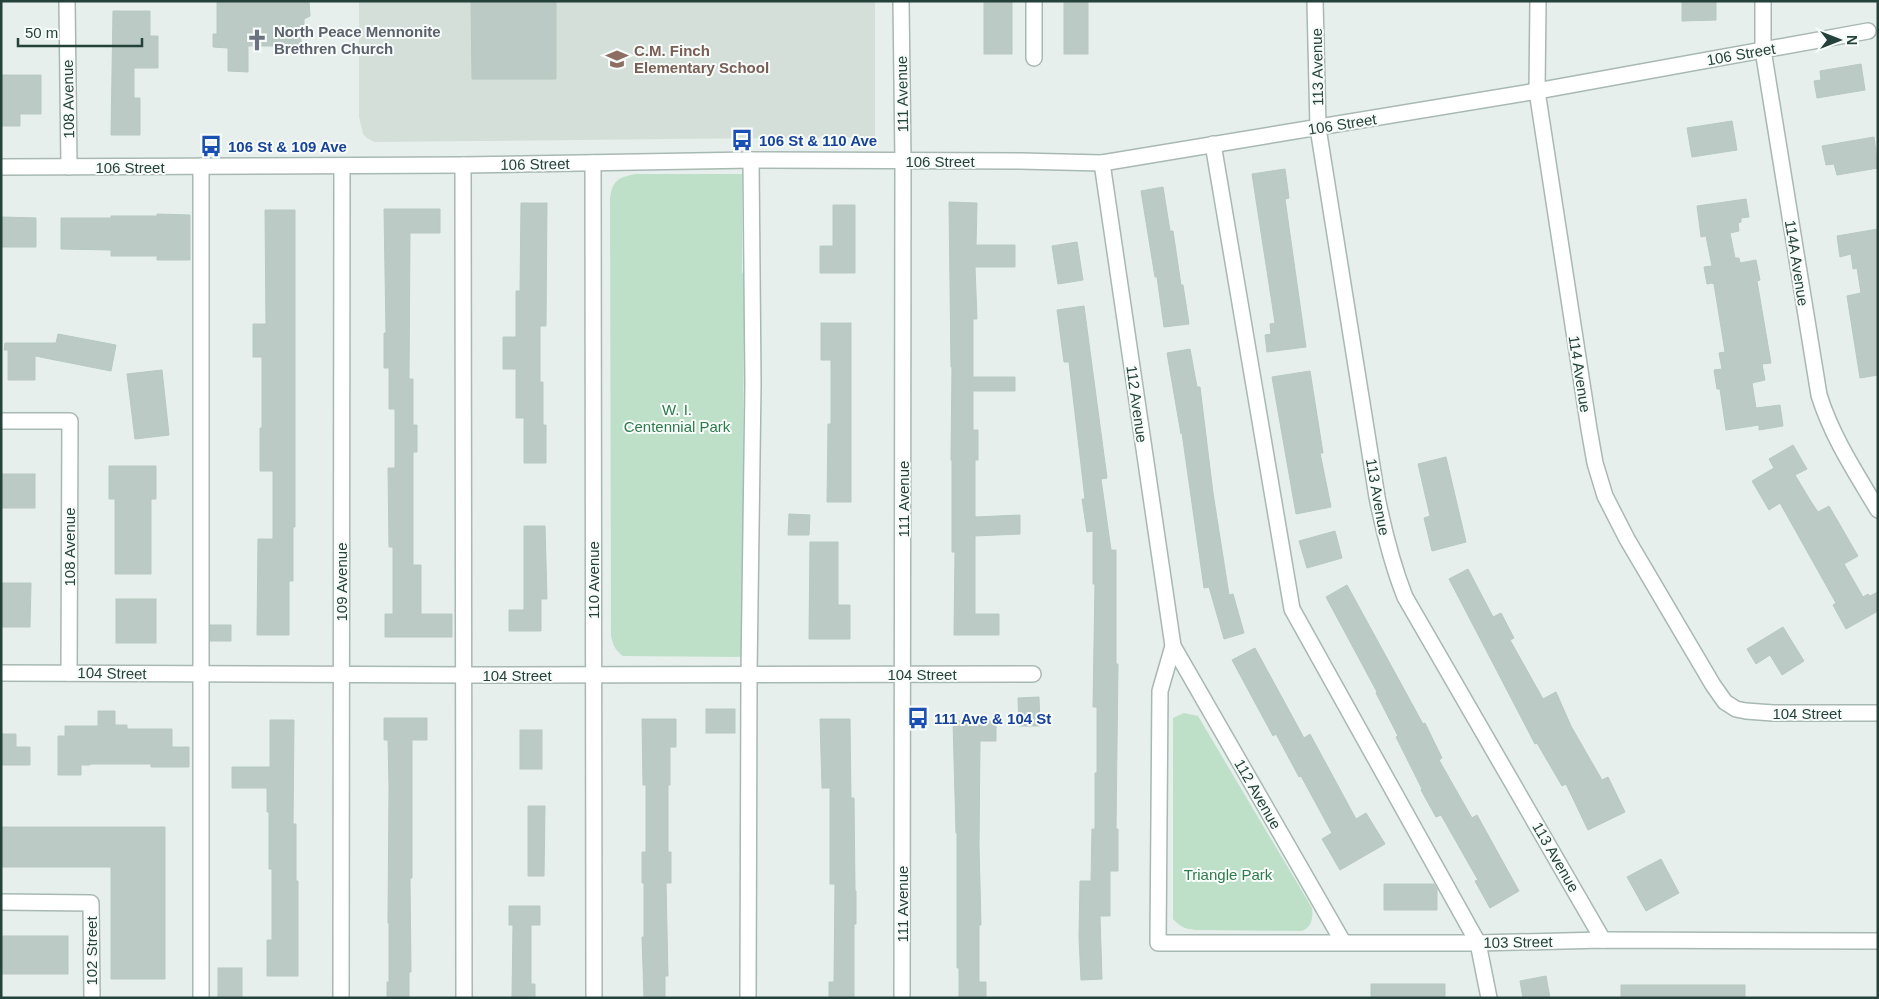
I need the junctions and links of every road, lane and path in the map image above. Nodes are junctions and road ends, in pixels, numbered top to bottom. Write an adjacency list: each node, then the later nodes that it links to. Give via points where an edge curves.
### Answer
1 (67, 1): 21 (street, 108 Avenue)
2 (901, 1): 14 (street, 111 Avenue)
3 (1034, 1): 9 (street)
4 (1315, 1): 11 (street, 113 Avenue)
5 (1538, 1): 10 (street, 114 Avenue)
6 (1763, 1): 8 (street, 114A Avenue)
7 (1868, 32): 8 (street, 106 Street)
8 (1763, 50): 10 (street, 106 Street); 23 (street, 114A Avenue, via 1819,395 1834,434)
9 (1034, 58)
10 (1537, 91): 11 (street, 106 Street); 34 (street, 114 Avenue, via 1589,429 1605,496 1713,685 1724,702)
11 (1318, 128): 12 (street, 106 Street); 37 (street, 113 Avenue, via 1377,497 1393,568 1405,597)
12 (1213, 144): 16 (street, 106 Street); 40 (street, via 1292,610)
13 (751, 160): 14 (street, 106 Street); 15 (street, 106 Street); 28 (street, via 753,384)
14 (903, 161): 16 (street, 106 Street); 29 (street, 111 Avenue)
15 (593, 163): 17 (street, 106 Street); 33 (street, 110 Avenue)
16 (1102, 163): 24 (street, 112 Avenue)
17 (464, 165): 19 (street, 106 Street); 32 (street)
18 (201, 166): 19 (street, 106 Street); 21 (street, 106 Street); 27 (street)
19 (342, 166): 31 (street, 109 Avenue)
20 (1, 167): 21 (street, 106 Street)
21 (68, 167)
22 (1, 421): 26 (street, 108 Avenue, via 70,421)
23 (1878, 510)
24 (1173, 646): 39 (street, 112 Avenue); 41 (street, 112 Avenue, via 1160,691)
25 (1, 673): 26 (street, 104 Street)
26 (69, 673): 27 (street, 104 Street)
27 (200, 674): 31 (street, 104 Street); 43 (street)
28 (749, 674): 29 (street, 104 Street); 33 (street, 104 Street); 47 (street)
29 (902, 674): 30 (street, 104 Street); 48 (street, 111 Avenue)
30 (1033, 674)
31 (341, 675): 32 (street, 104 Street); 44 (street, 109 Avenue)
32 (464, 675): 33 (street, 104 Street); 45 (street)
33 (593, 675): 46 (street, 110 Avenue)
34 (1736, 709): 35 (street, 104 Street, via 1773,713)
35 (1878, 713)
36 (1, 902): 42 (street, 102 Street, via 91,903)
37 (1604, 940): 38 (street, 103 Street); 40 (street, 103 Street)
38 (1878, 941)
39 (1343, 942): 40 (street, 103 Street); 41 (street, 103 Street)
40 (1478, 942): 49 (street)
41 (1158, 943)
42 (92, 998)
43 (201, 998)
44 (341, 998)
45 (464, 998)
46 (594, 998)
47 (748, 998)
48 (902, 998)
49 (1489, 998)

